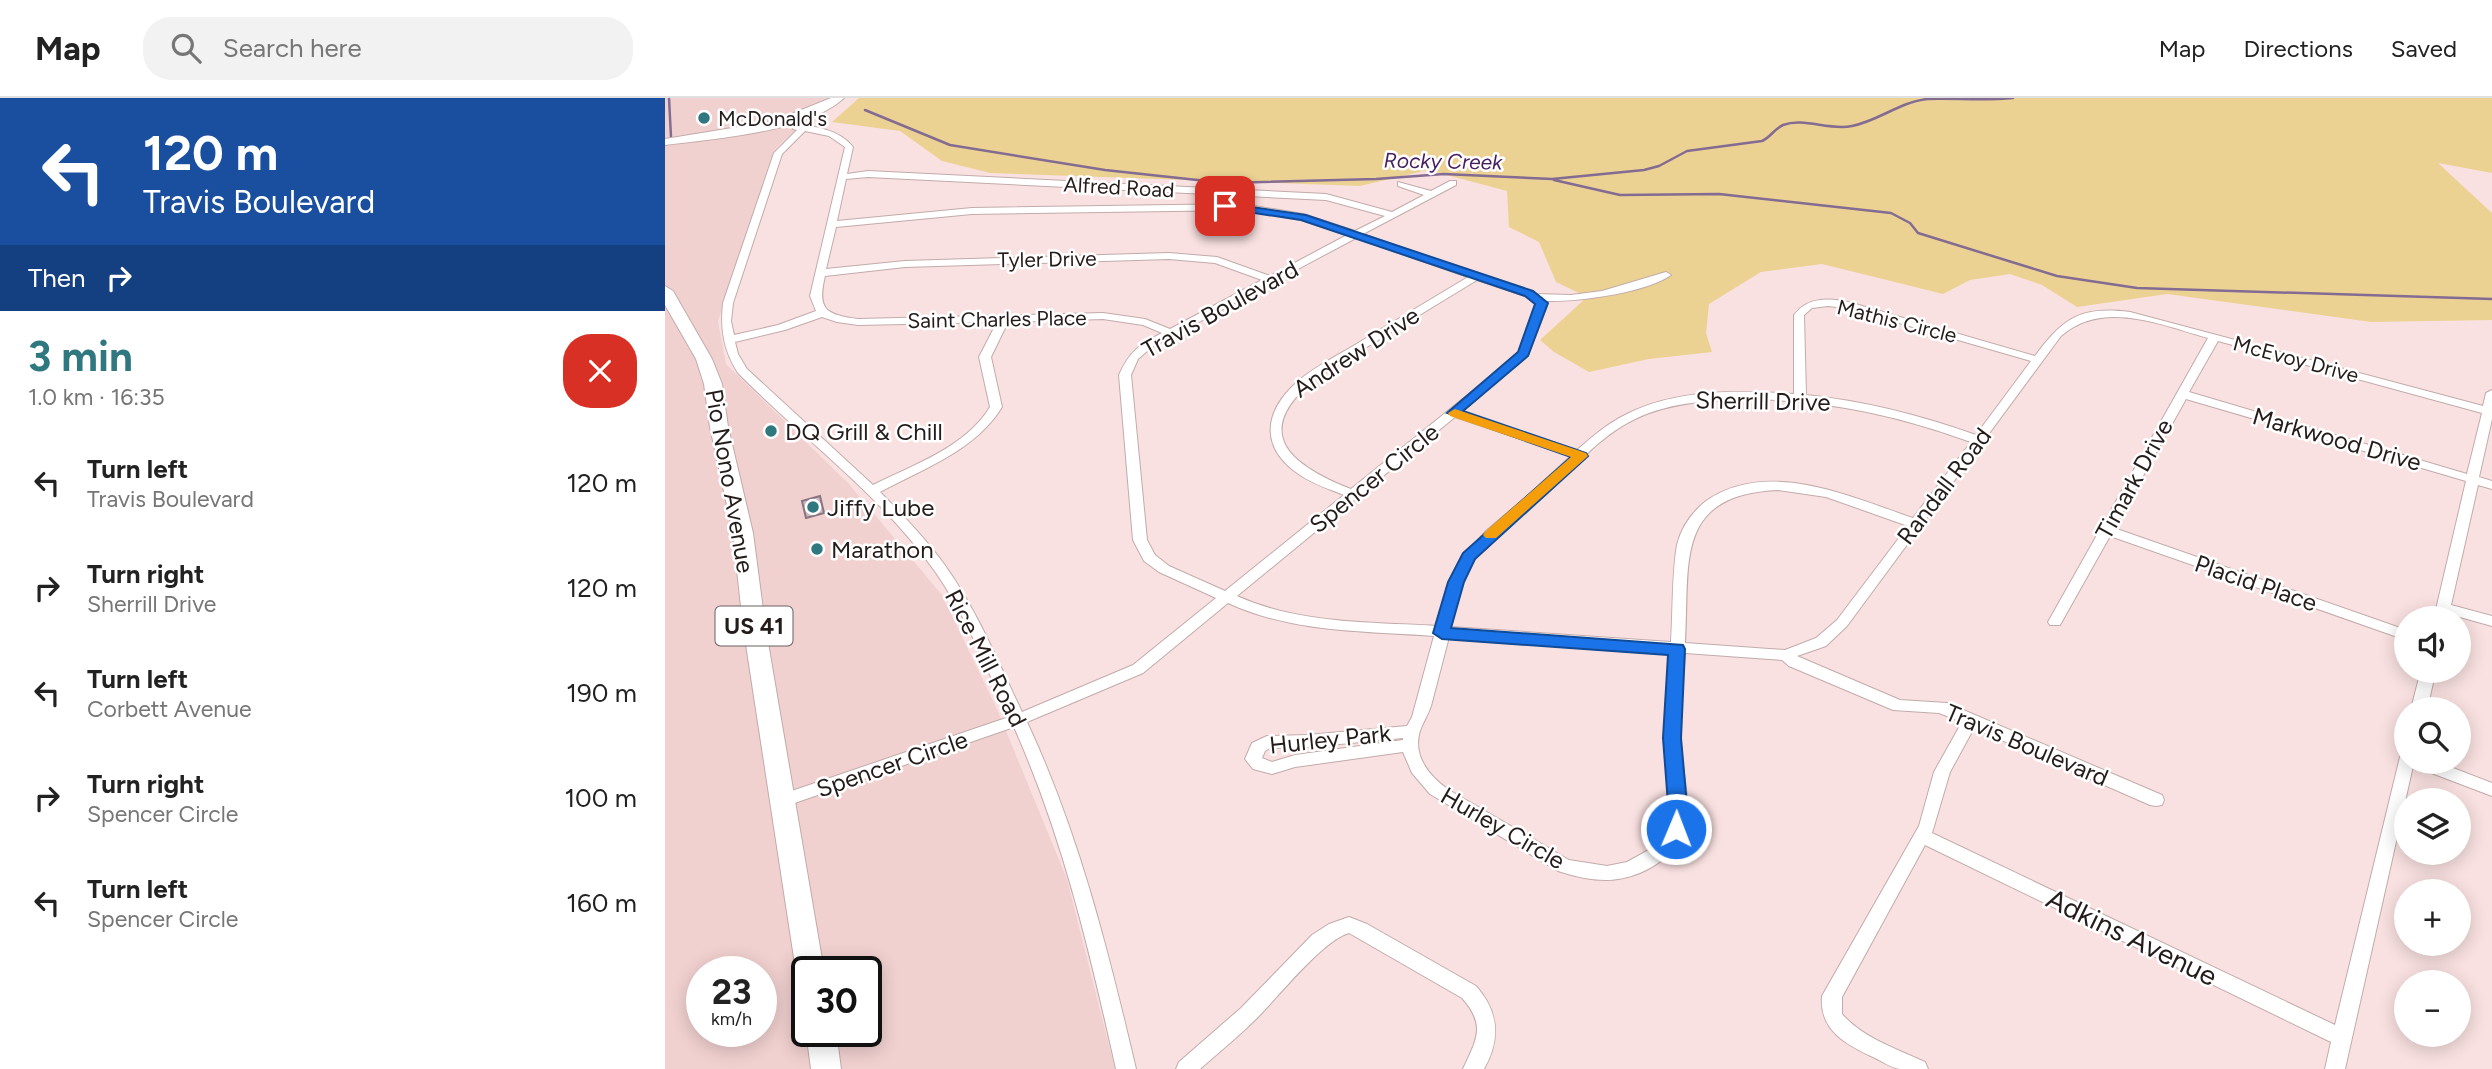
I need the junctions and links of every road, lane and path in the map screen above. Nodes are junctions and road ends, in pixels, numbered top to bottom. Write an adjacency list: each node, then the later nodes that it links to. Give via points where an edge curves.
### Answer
1 (834, 101): 2 (street); 3 (street)
2 (779, 123): 3 (street); 4 (street)
3 (803, 129): 5 (street, via 828,133 847,143); 23 (street, Rice Mill Road, via 778,153 736,271 726,321)
4 (665, 142)
5 (843, 177): 9 (street, Alfred Road, via 868,174 1326,197); 10 (street)
6 (1453, 183): 8 (street, Travis Boulevard)
7 (1401, 184): 8 (street)
8 (1432, 194): 9 (street, Travis Boulevard)
9 (1393, 215): 11 (street, Travis Boulevard)
10 (832, 224): 11 (street, via 971,211 1208,205 1289,214); 12 (street)
11 (1355, 234): 14 (street); 15 (street, Travis Boulevard)
12 (821, 273): 15 (street, Tyler Drive, via 915,263 1169,256 1223,262); 18 (street, via 815,299)
13 (1666, 275): 17 (street, via 1599,296)
14 (1476, 276): 17 (street); 35 (street, Andrew Drive, via 1312,376 1283,403 1275,432 1287,459 1312,477)
15 (1270, 280): 21 (street, Travis Boulevard)
16 (665, 291): 54 (main road, Pio Nono Avenue / US 41, via 713,384 743,533)
17 (1535, 297): 29 (street, Spencer Circle, via 1541,306 1524,353)
18 (822, 313): 20 (street, Saint Charles Place, via 858,322); 23 (street)
19 (2099, 314): 22 (street, McEvoy Drive, via 2142,317); 24 (street, Randall Road, via 2067,323)
20 (1004, 318): 21 (street, Saint Charles Place, via 1103,316 1145,322); 34 (street, via 985,357 995,395 991,417 959,444)
21 (1170, 332): 38 (street, Travis Boulevard, via 1139,351 1125,375 1140,540 1156,564)
22 (2215, 336): 26 (street, Timark Drive); 28 (street, McEvoy Drive)
23 (728, 340): 34 (street, Rice Mill Road, via 742,371)
24 (2038, 360): 27 (street, Mathis Circle, via 1848,305 1815,304 1799,315); 30 (street, Randall Road)
25 (2492, 393): 28 (street)
26 (2182, 394): 32 (street, Markwood Drive); 37 (street, Timark Drive)
27 (1800, 399): 30 (street, Sherrill Drive, via 1885,410); 31 (street, Sherrill Drive, via 1707,397 1660,405 1615,426)
28 (2489, 412): 32 (street)
29 (1454, 413): 31 (street); 35 (street, Spencer Circle)
30 (1979, 440): 36 (street, Randall Road)
31 (1581, 456): 44 (street, Sherrill Drive, via 1469,557 1456,582)
32 (2472, 479): 33 (street, Markwood Drive); 39 (street)
33 (2492, 485)
34 (872, 491): 47 (street, Rice Mill Road, via 947,580)
35 (1353, 494): 38 (street, Spencer Circle)
36 (1916, 524): 45 (street, Hurley Circle, via 1807,488 1757,488 1718,499 1688,528); 46 (street, Randall Road, via 1831,635)
37 (2106, 530): 42 (street, Timark Drive); 43 (street, Placid Place)
38 (1225, 598): 44 (street, Travis Boulevard, via 1302,622); 47 (street, Spencer Circle, via 1138,669)
39 (2443, 606)
40 (2471, 617): 41 (street)
41 (2492, 621)
42 (2055, 622)
43 (2394, 631)
44 (1442, 633): 45 (street, Travis Boulevard); 49 (street)
45 (1677, 649): 46 (street, Travis Boulevard); 49 (street, Hurley Circle, via 1672,738 1679,817 1668,844 1641,864 1607,873 1564,866 1429,785 1419,771)
46 (1786, 655): 48 (street, Travis Boulevard, via 1898,706 1941,707)
47 (1018, 720): 54 (street, Spencer Circle); 60 (street, Rice Mill Road, via 1049,792 1084,895)
48 (1971, 720): 53 (street, Travis Boulevard); 55 (street, via 1942,772)
49 (1411, 738): 49 (street, Hurley Park, via 1272,768 1252,759 1267,742)
50 (2403, 774): 57 (street)
51 (2451, 774): 52 (street)
52 (2492, 790)
53 (2156, 800)
54 (783, 801): 56 (main road, Pio Nono Avenue / US 41)
55 (1922, 836): 57 (street, Adkins Avenue); 63 (street, via 1832,996 1831,1008 1836,1022 1849,1032)
56 (808, 956)
57 (2342, 1038): 64 (street)
58 (823, 1047): 59 (main road)
59 (826, 1069)
60 (1126, 1069)
61 (1186, 1069): 62 (street, via 1319,941 1349,925 1469,992 1481,1004 1486,1039)
62 (1473, 1069)
63 (1918, 1069)
64 (2335, 1069)

